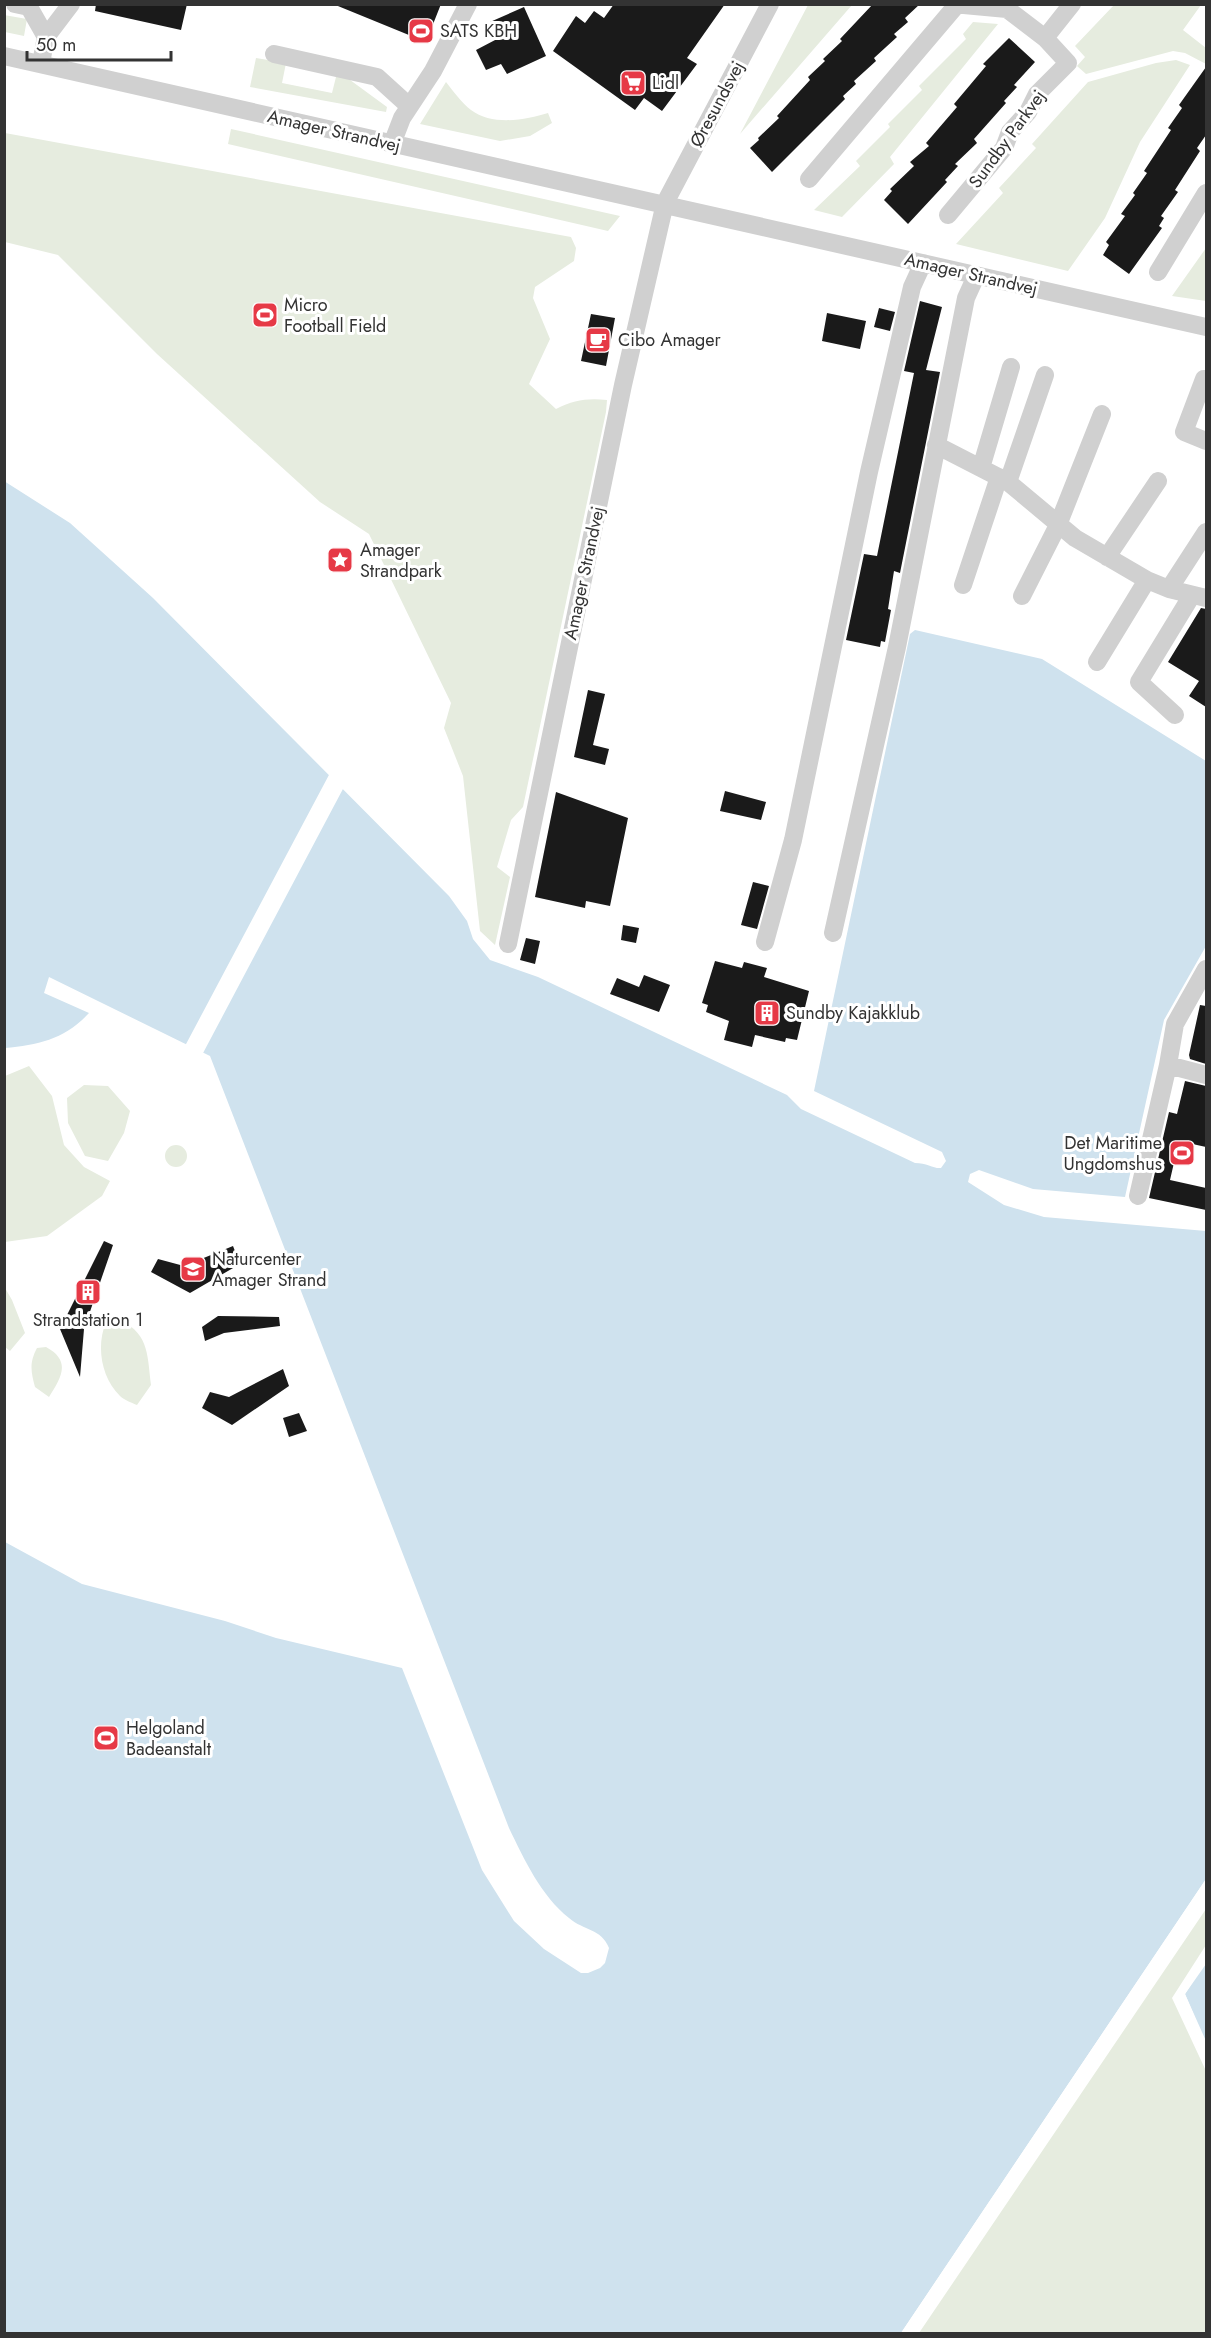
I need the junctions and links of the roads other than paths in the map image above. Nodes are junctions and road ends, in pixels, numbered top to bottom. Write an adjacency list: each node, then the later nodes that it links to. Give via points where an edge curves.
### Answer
1 (15, 4): 7 (street, via 29,7)
2 (71, 4): 7 (street)
3 (468, 4): 12 (street, via 433,71)
4 (770, 4): 16 (street, Øresundsvej)
5 (1072, 4): 8 (street)
6 (954, 6): 8 (street, Sundby Parkvej, via 1007,9); 14 (street, Sundby Parkvej)
7 (46, 37): 11 (street)
8 (1045, 38): 17 (street, Sundby Parkvej, via 1068,63 1037,94 1028,112 1010,132 1004,148)
9 (274, 54): 12 (street, via 377,77)
10 (4, 56): 11 (street, Amager Strandvej)
11 (41, 63): 13 (street, Amager Strandvej)
12 (409, 106): 13 (street)
13 (392, 144): 16 (street, Amager Strandvej)
14 (808, 179)
15 (1206, 193): 19 (street)
16 (665, 203): 18 (street, Amager Strandvej); 43 (street, Amager Strandvej, via 623,385)
17 (948, 215)
18 (923, 263): 20 (street, Amager Strandvej); 42 (street, via 909,298 793,840)
19 (1158, 272)
20 (976, 276): 21 (street, Amager Strandvej); 27 (street, via 966,298)
21 (1206, 327)
22 (1011, 367): 28 (street)
23 (1045, 375): 29 (street)
24 (1206, 379): 26 (street, via 1184,432)
25 (1102, 414): 31 (street)
26 (1206, 441)
27 (936, 446): 28 (street); 41 (street, via 897,647)
28 (981, 468): 29 (street)
29 (1004, 480): 31 (street); 35 (street)
30 (1158, 481): 33 (street)
31 (1058, 525): 33 (street); 37 (street)
32 (1206, 532): 36 (street)
33 (1107, 557): 34 (street)
34 (1147, 580): 36 (street); 39 (street)
35 (963, 585)
36 (1169, 589): 38 (street)
37 (1023, 596)
38 (1199, 597): 40 (street, via 1140,682)
39 (1097, 662)
40 (1175, 715)
41 (833, 933)
42 (765, 942)
43 (508, 944)
44 (1206, 969): 45 (street, via 1176,1024)
45 (1168, 1065): 46 (street); 47 (street)
46 (1206, 1075)
47 (1138, 1196)

